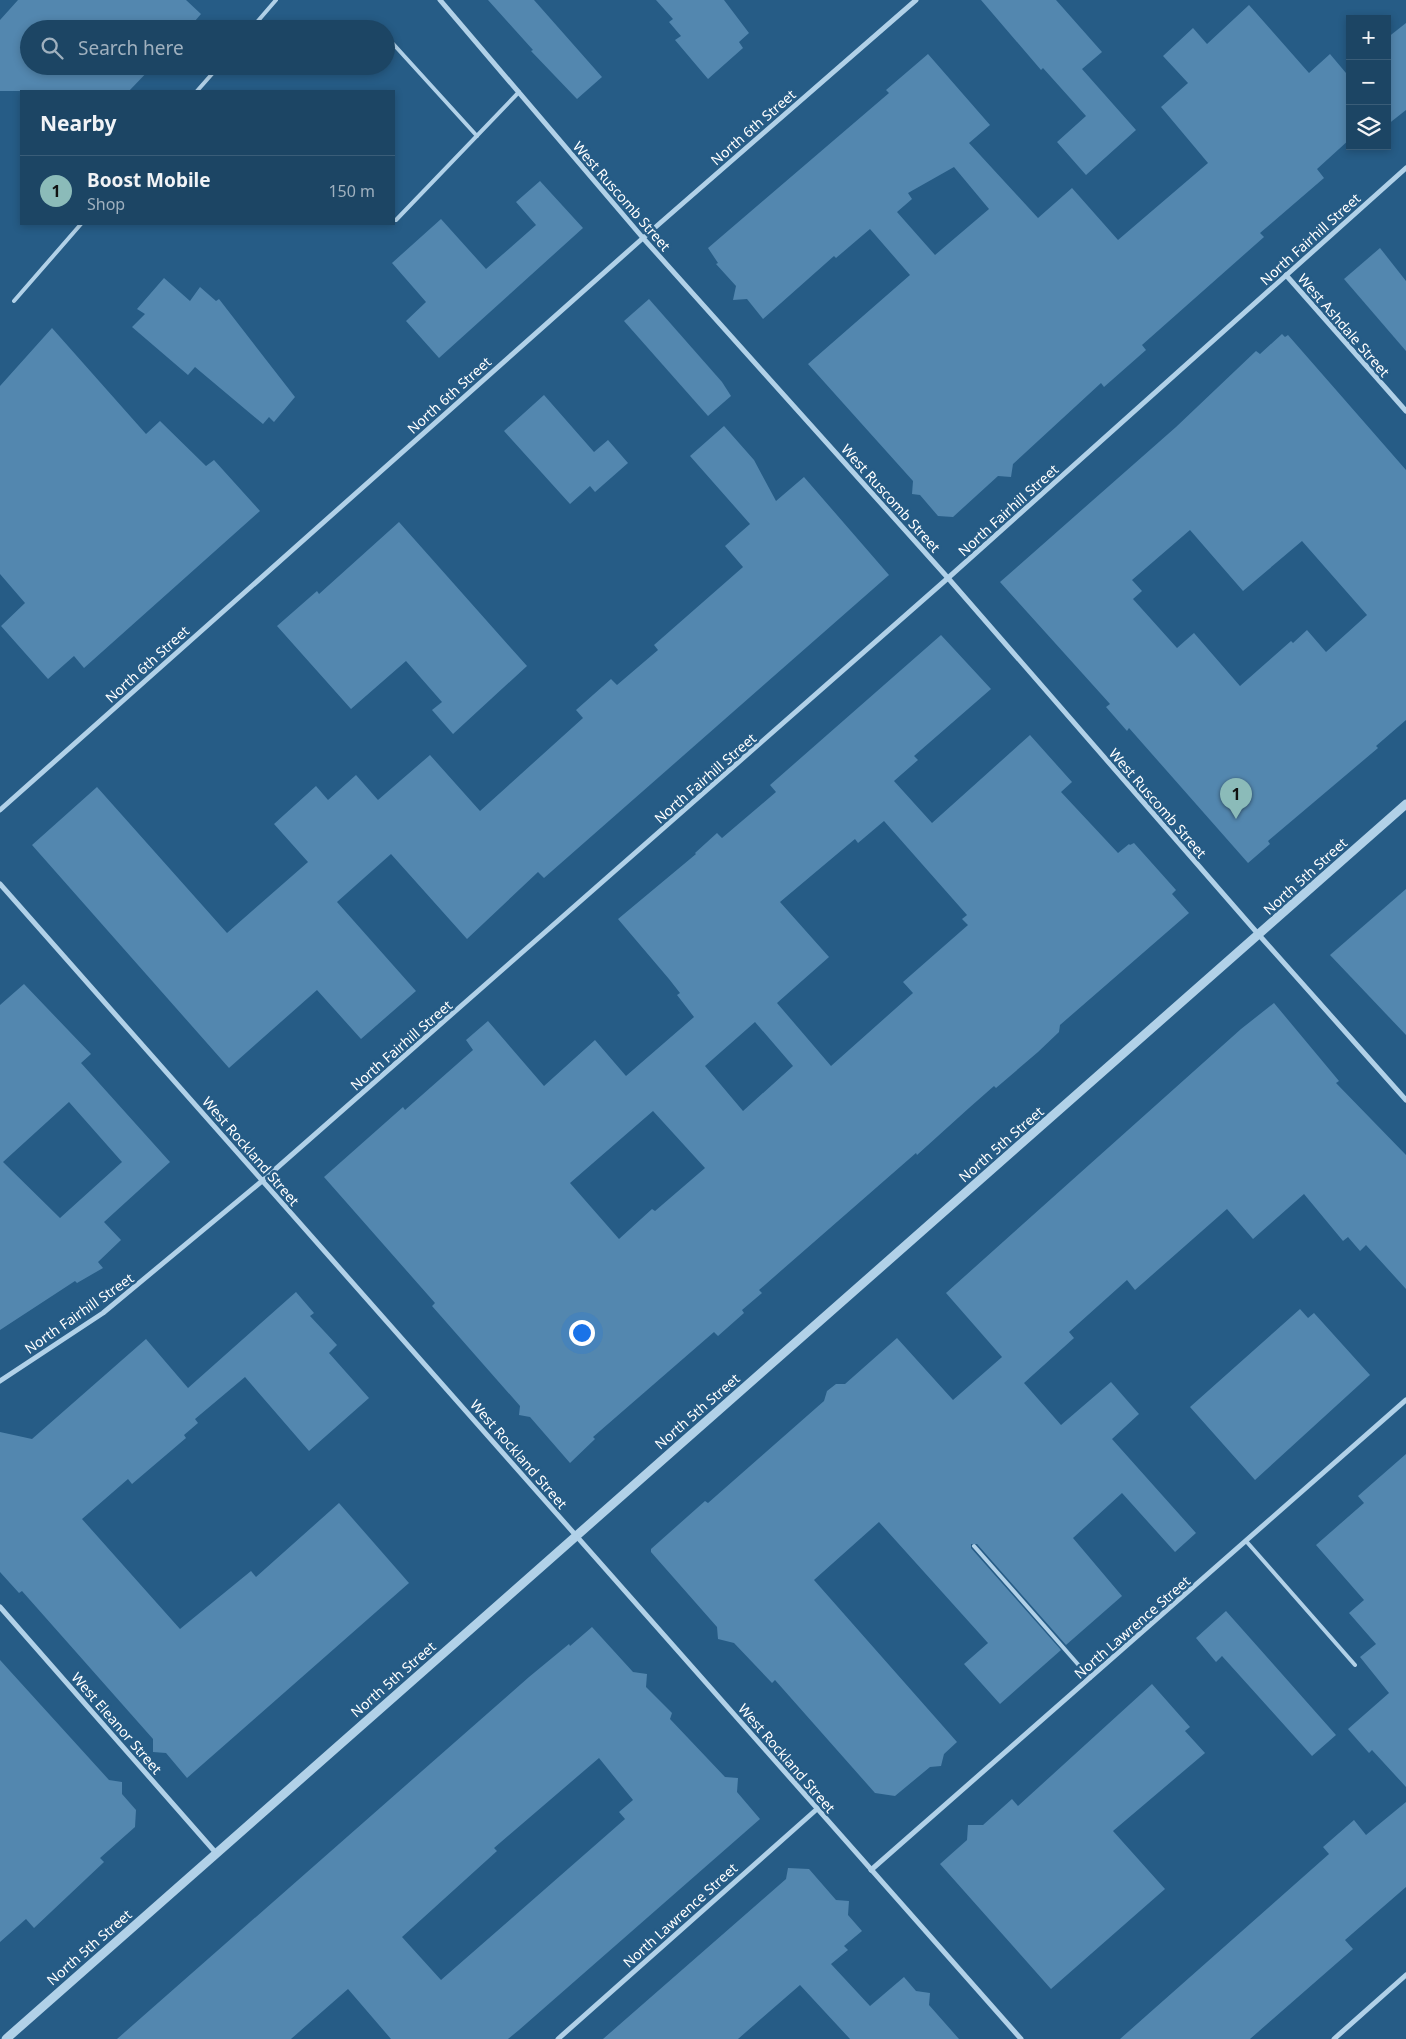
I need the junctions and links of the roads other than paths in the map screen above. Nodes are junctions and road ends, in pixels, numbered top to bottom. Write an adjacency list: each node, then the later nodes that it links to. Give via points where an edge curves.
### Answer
1 (276, 0): 4 (lane)
2 (440, 0): 8 (street, West Ruscomb Street)
3 (916, 0): 13 (street, North 6th Street)
4 (259, 20)
5 (395, 46): 9 (lane)
6 (210, 75): 7 (lane)
7 (198, 90)
8 (519, 92): 9 (lane); 13 (street, West Ruscomb Street)
9 (477, 136): 11 (lane)
10 (1406, 168): 14 (street, North Fairhill Street)
11 (396, 220)
12 (80, 225): 15 (lane)
13 (643, 238): 17 (street, West Ruscomb Street); 19 (street, North 6th Street)
14 (1286, 275): 16 (street, West Ashdale Street); 17 (street, North Fairhill Street)
15 (14, 301)
16 (1406, 411)
17 (948, 578): 21 (street, West Ruscomb Street); 23 (street, North Fairhill Street)
18 (1406, 804): 21 (street, North 5th Street)
19 (0, 810)
20 (0, 884): 23 (street, West Rockland Street)
21 (1259, 935): 22 (street, West Ruscomb Street); 26 (street, North 5th Street)
22 (1406, 1100)
23 (262, 1181): 24 (street, North Fairhill Street, via 103,1313); 26 (street, West Rockland Street)
24 (0, 1381)
25 (1406, 1400): 27 (street, North Lawrence Street)
26 (576, 1536): 32 (street, West Rockland Street); 33 (street, North 5th Street)
27 (1246, 1541): 30 (lane); 31 (street, North Lawrence Street)
28 (974, 1546): 31 (lane)
29 (0, 1607): 33 (street, West Eleanor Street)
30 (1355, 1665)
31 (1090, 1678): 34 (street, North Lawrence Street)
32 (817, 1809): 34 (street, West Rockland Street); 38 (street, North Lawrence Street)
33 (216, 1853): 37 (street, North 5th Street)
34 (871, 1870): 36 (street, West Rockland Street)
35 (1406, 1975): 39 (street)
36 (1018, 2038)
37 (6, 2039)
38 (558, 2039)
39 (1334, 2039)

